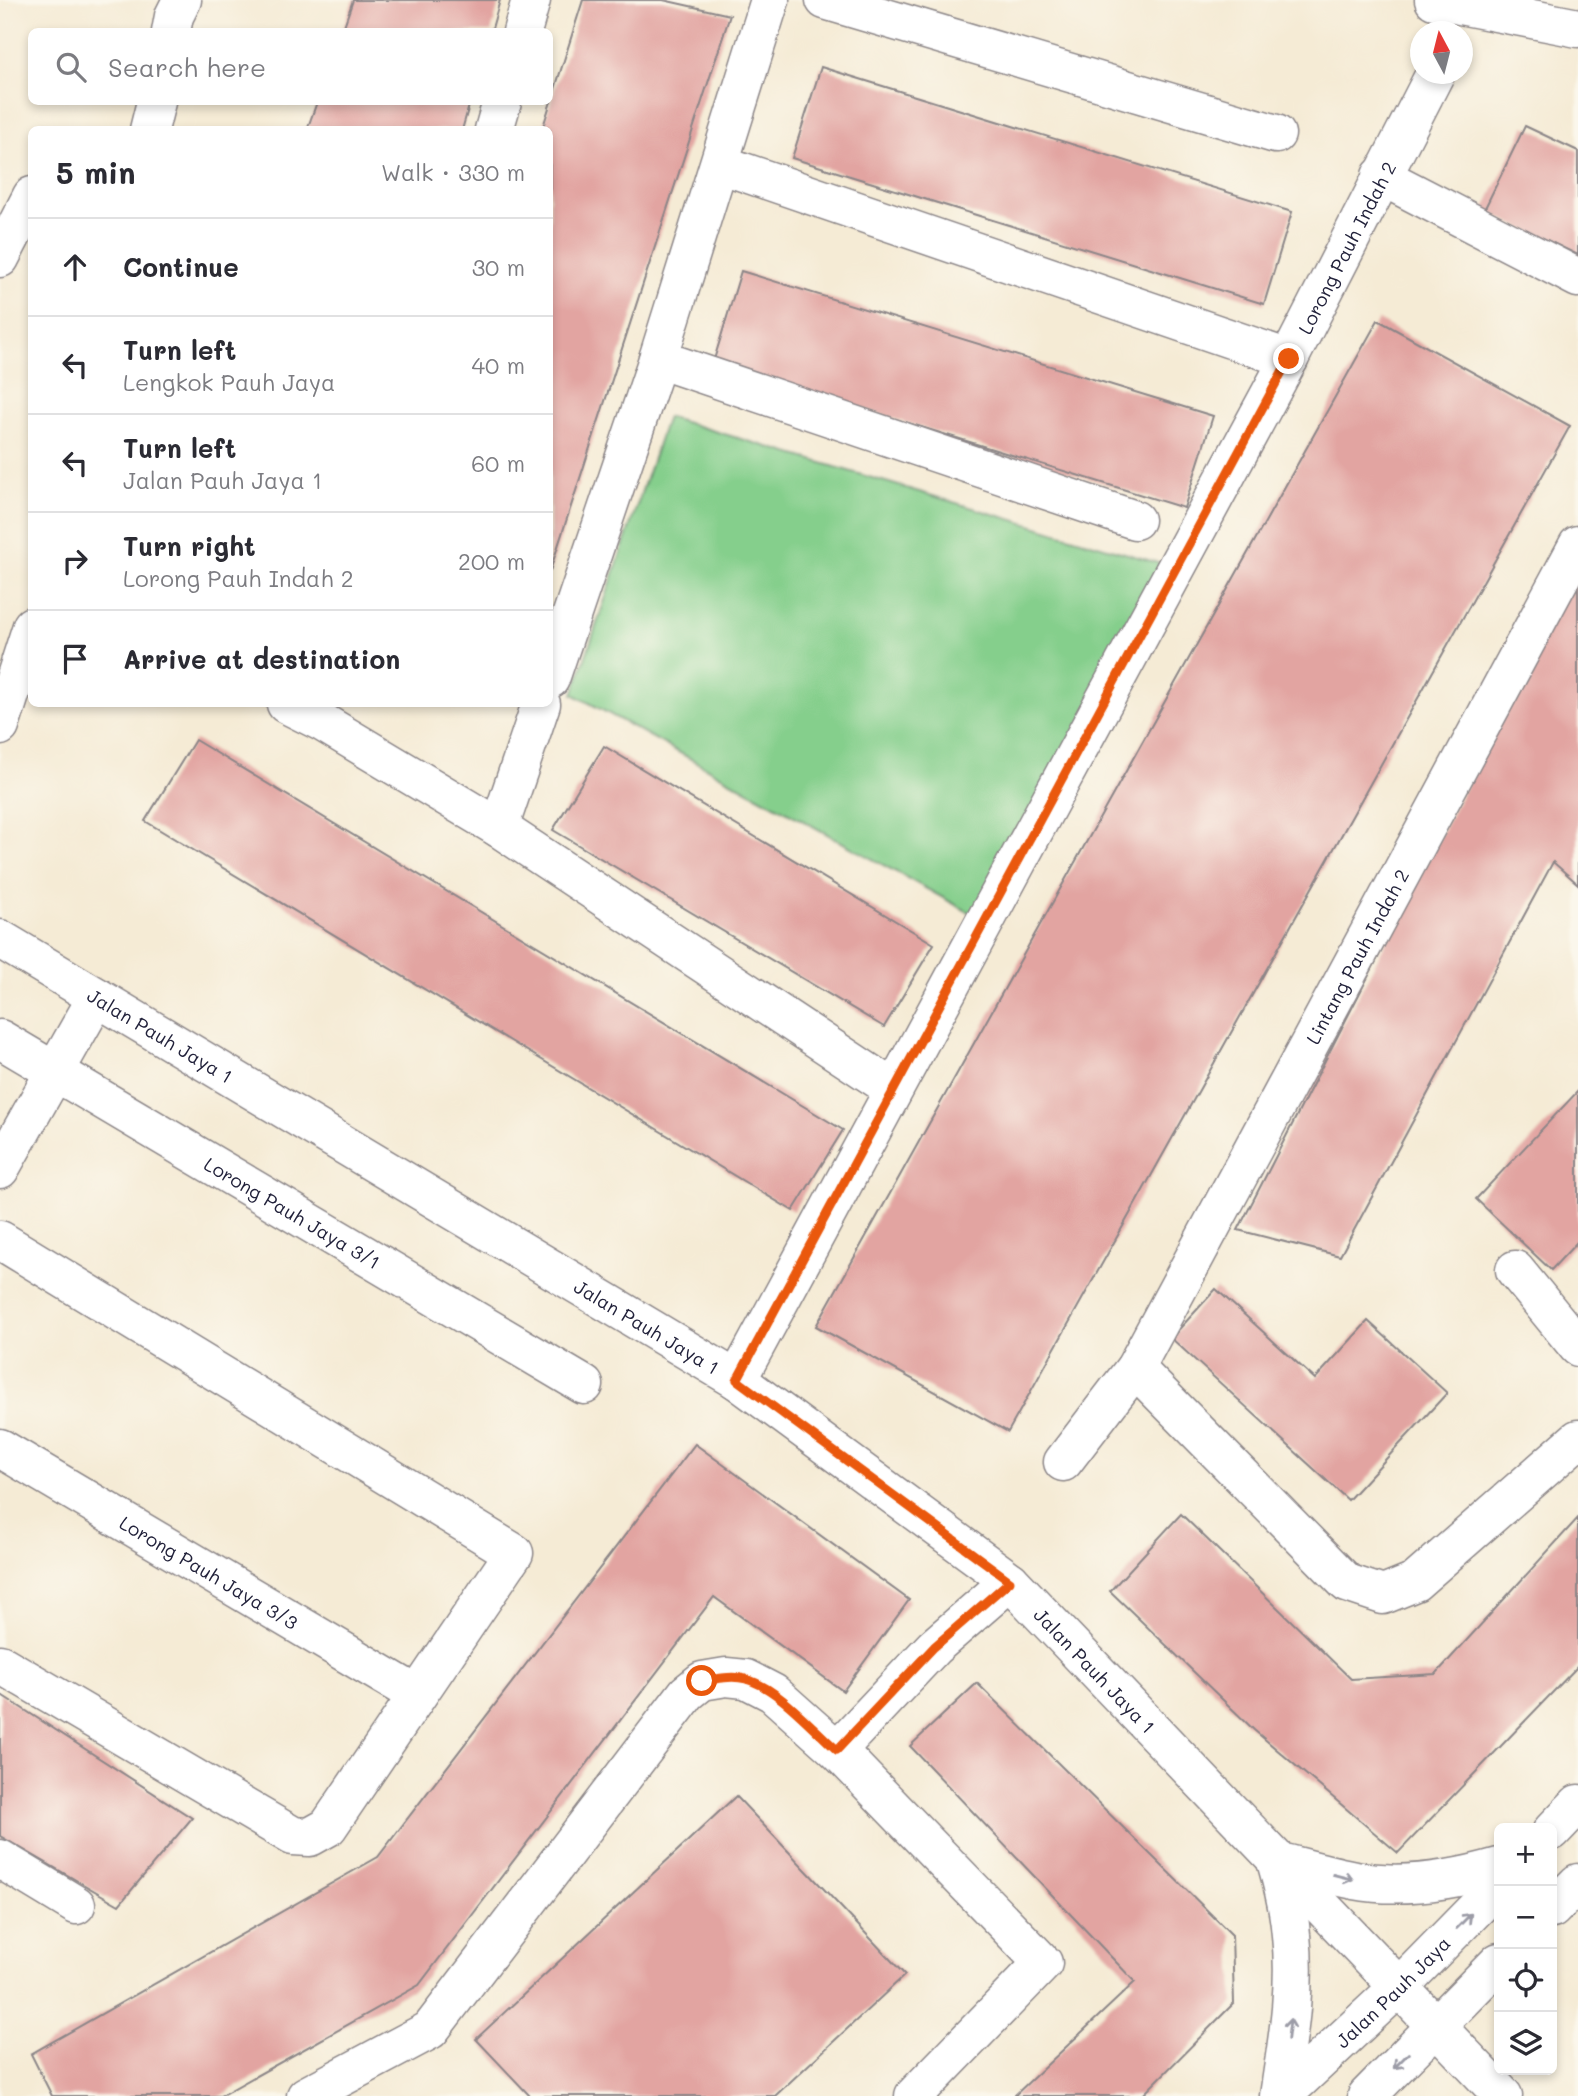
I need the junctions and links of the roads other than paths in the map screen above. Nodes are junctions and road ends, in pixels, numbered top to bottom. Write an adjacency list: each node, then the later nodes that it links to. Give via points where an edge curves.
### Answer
1 (182, 0): 7 (street)
2 (531, 0): 8 (street)
3 (770, 0): 16 (street)
4 (825, 0): 15 (street)
5 (1434, 0): 6 (street)
6 (1464, 19): 9 (street)
7 (172, 28)
8 (523, 28)
9 (1578, 28)
10 (1430, 84): 17 (street, Lorong Pauh Indah 2)
11 (155, 105): 13 (street)
12 (501, 105): 14 (street)
13 (150, 126)
14 (495, 126)
15 (1276, 134)
16 (720, 164): 21 (street); 22 (street)
17 (1381, 176): 20 (street); 22 (street, Lorong Pauh Indah 2)
18 (28, 204): 19 (street)
19 (0, 258)
20 (1578, 278)
21 (658, 359): 23 (street); 26 (street)
22 (1289, 359): 36 (street, Lorong Pauh Indah 2)
23 (1135, 520)
24 (1578, 545): 41 (street, Lintang Pauh Indah 2)
25 (28, 638): 30 (street)
26 (553, 670)
27 (299, 707): 29 (street)
28 (540, 707): 31 (street)
29 (325, 713): 31 (street)
30 (0, 726)
31 (499, 828): 36 (street)
32 (0, 939): 33 (street, Jalan Pauh Jaya 1)
33 (97, 997): 35 (street); 42 (street, Jalan Pauh Jaya 1)
34 (0, 1039): 35 (street, Lorong Pauh Jaya 3/1)
35 (54, 1071): 37 (street); 43 (street, Lorong Pauh Jaya 3/1)
36 (893, 1089): 42 (street, Lorong Pauh Indah 2)
37 (0, 1168)
38 (0, 1240): 49 (street, via 514,1553)
39 (1515, 1270): 40 (street)
40 (1578, 1348)
41 (1135, 1368): 44 (street, via 1347,1583 1383,1595 1415,1582); 46 (street, Lintang Pauh Indah 2)
42 (737, 1380): 47 (street, Jalan Pauh Jaya 1)
43 (584, 1385)
44 (1578, 1439)
45 (0, 1448): 49 (street, Lorong Pauh Jaya 3/3)
46 (1063, 1462)
47 (1010, 1581): 50 (street, via 934,1647); 54 (street, Jalan Pauh Jaya 1)
48 (0, 1664): 49 (street, via 293,1836 310,1837 328,1827)
49 (417, 1695)
50 (837, 1750): 63 (street, via 773,1693 746,1679 702,1681 687,1693 430,2030); 64 (street, via 1043,1963)
51 (1578, 1804): 52 (street)
52 (1557, 1826)
53 (0, 1859): 59 (street)
54 (1276, 1861): 55 (street, one-way to 55, via 1390,1884 1421,1883); 61 (street, Jalan Pauh Jaya 1); 65 (street, one-way to 54, via 1293,1966 1286,1900)
55 (1494, 1868)
56 (1578, 1883): 58 (street)
57 (1498, 1886): 61 (street, Jalan Pauh Jaya, one-way to 57)
58 (1557, 1904)
59 (76, 1905)
60 (1494, 1967): 62 (street)
61 (1399, 1987): 62 (street, Jalan Pauh Jaya 1); 65 (street, Jalan Pauh Jaya)
62 (1436, 2026): 66 (street, one-way to 66); 67 (street, Jalan Pauh Jaya 1)
63 (306, 2096)
64 (914, 2096)
65 (1281, 2096)
66 (1367, 2096)
67 (1503, 2096)

